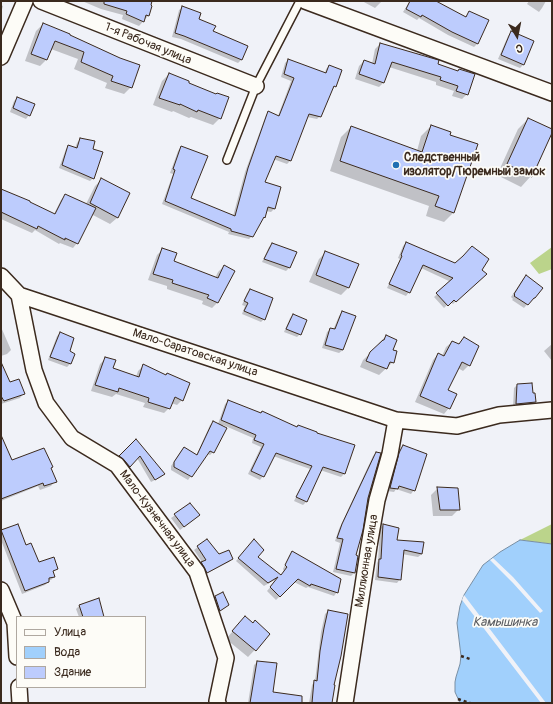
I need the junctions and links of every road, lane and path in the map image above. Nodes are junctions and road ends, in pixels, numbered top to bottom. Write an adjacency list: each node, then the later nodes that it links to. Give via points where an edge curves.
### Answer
1 (25, 1): 5 (street)
2 (41, 1): 6 (street, 1-я Рабочая улица)
3 (300, 1): 6 (lane)
4 (305, 1): 7 (street)
5 (1, 57)
6 (256, 86): 8 (lane)
7 (552, 93)
8 (227, 160)
9 (1, 276): 10 (street, Мало-Саратовская улица)
10 (19, 295): 12 (street, Мало-Саратовская улица); 20 (street, Мало-Кузнечная улица, via 34,370 46,402 72,438 117,465 197,572 226,658)
11 (552, 410): 12 (street, Мало-Саратовская улица, via 499,415 457,426)
12 (396, 420): 21 (street, Миллионная улица, via 376,508)
13 (1, 590): 14 (street, via 15,623)
14 (16, 640)
15 (461, 656): 16 (path)
16 (470, 659)
17 (19, 688): 19 (street)
18 (458, 699): 22 (path)
19 (20, 703)
20 (218, 703)
21 (345, 703)
22 (470, 703)

